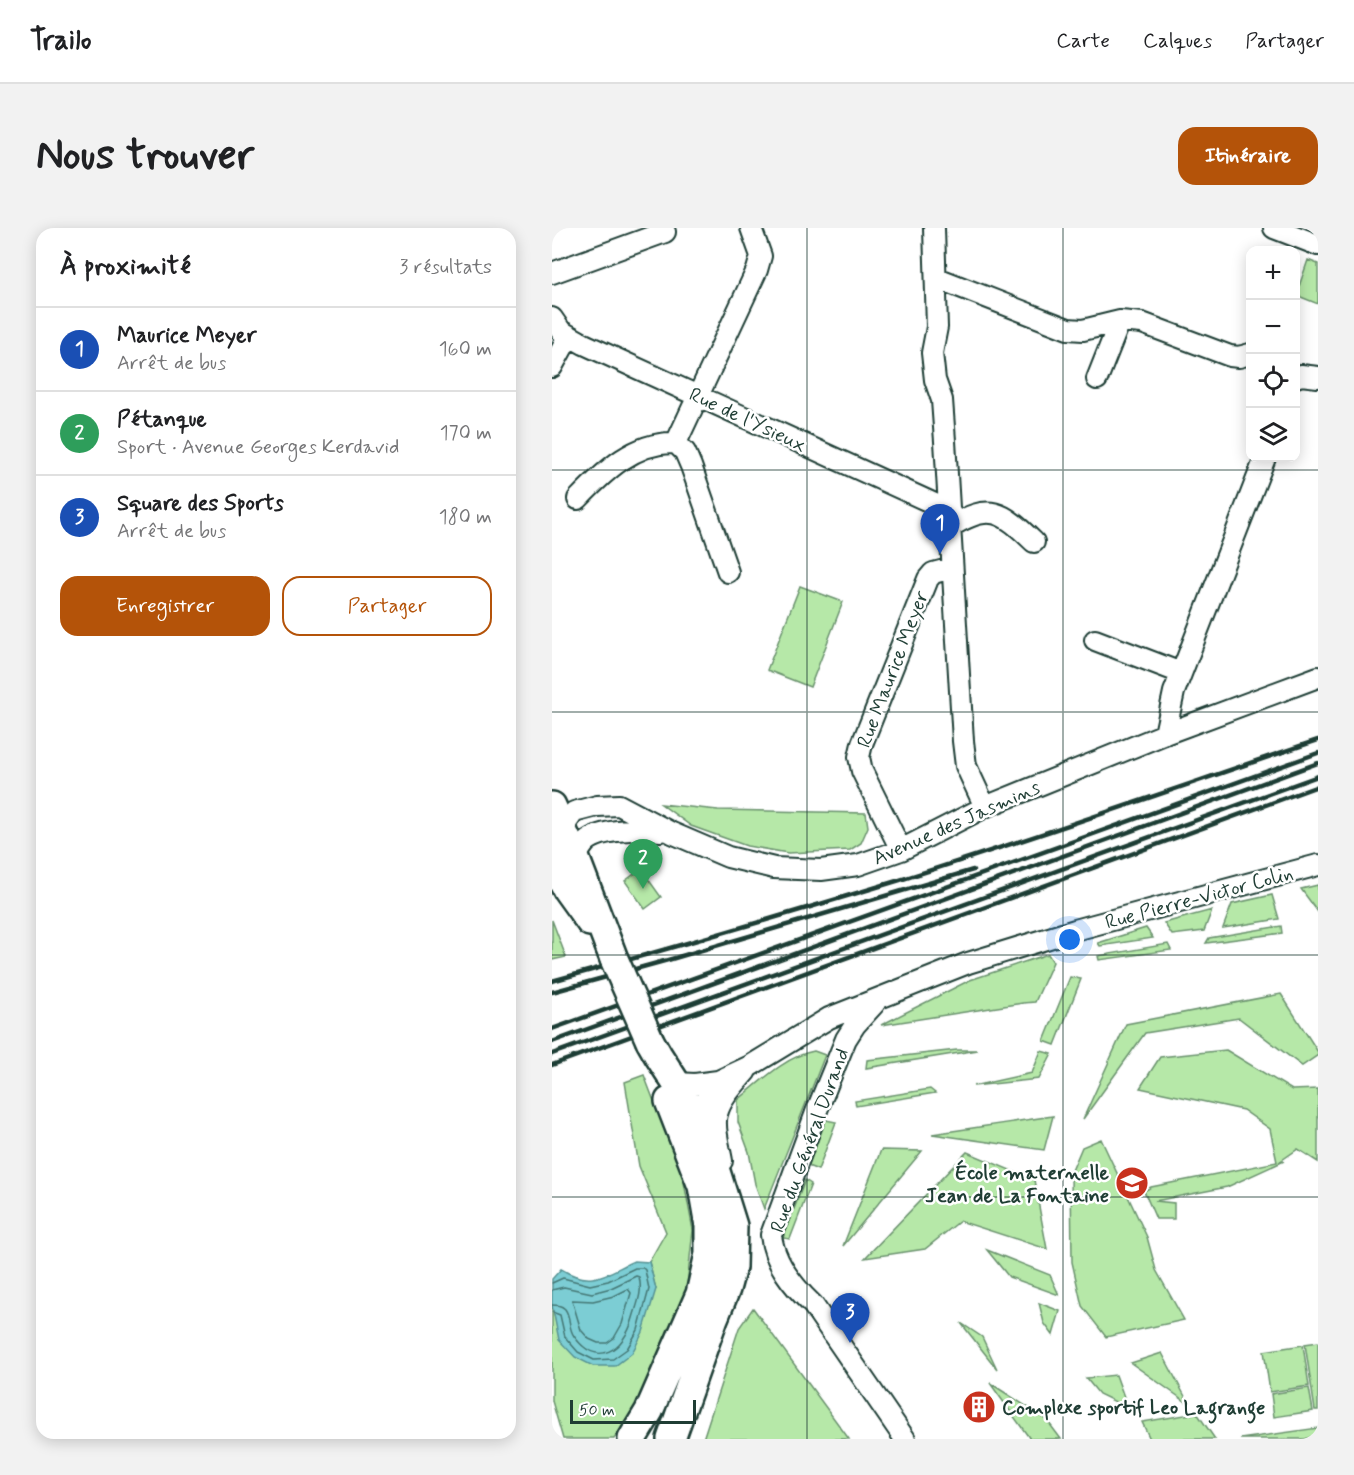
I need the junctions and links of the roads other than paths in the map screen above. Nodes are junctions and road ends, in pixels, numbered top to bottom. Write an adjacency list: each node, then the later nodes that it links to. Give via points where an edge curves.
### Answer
1 (751, 228): 17 (street, via 760,256 757,270)
2 (934, 228): 8 (street, Rue Maurice Meyer)
3 (1274, 228): 5 (street)
4 (665, 232): 7 (street)
5 (1298, 239): 6 (street)
6 (1318, 245)
7 (552, 273)
8 (937, 278): 10 (street, via 1068,328 1083,330); 21 (street, Rue Maurice Meyer, via 938,327 932,353 942,400)
9 (552, 318): 11 (street, Rue de l'Ysieux)
10 (1120, 321): 12 (street, via 1142,323 1230,356); 16 (street)
11 (569, 336): 13 (street); 17 (street, Rue de l'Ysieux)
12 (1246, 355)
13 (552, 367)
14 (1300, 375): 15 (street)
15 (1318, 377)
16 (1097, 379)
17 (698, 396): 18 (street); 21 (street, Rue de l'Ysieux)
18 (676, 443): 20 (street, via 661,442 633,453 597,478); 24 (street, via 691,466)
19 (1263, 462): 26 (street)
20 (578, 499)
21 (950, 519): 22 (street, via 983,512 998,514 1011,520); 23 (street, Rue Maurice Meyer)
22 (1034, 542)
23 (952, 568): 29 (street, Rue Maurice Meyer, via 966,766); 32 (street, Rue Maurice Meyer, via 933,573 928,579 859,757 862,771)
24 (728, 572)
25 (1095, 640): 26 (street)
26 (1181, 674): 28 (street)
27 (1318, 677): 28 (street, Avenue des Jasmins)
28 (1165, 734): 29 (street, Avenue des Jasmins)
29 (985, 807): 32 (street, Avenue des Jasmins)
30 (555, 819): 31 (street, Avenue des Jasmins, via 597,806 619,805); 33 (main road)
31 (672, 833): 32 (street, Avenue des Jasmins, via 729,857 774,868 821,870 858,865); 33 (street, via 617,830)
32 (901, 850)
33 (567, 856): 39 (main road, bridge, via 567,890 612,955)
34 (1318, 865): 35 (street, Rue Pierre-Victor Colin, via 1075,930 968,963)
35 (877, 1001): 36 (street, Rue Pierre-Victor Colin); 37 (street, Rue Pierre-Victor Colin)
36 (835, 1016): 37 (street, Rue du Général Durand); 38 (street, Rue Pierre-Victor Colin)
37 (846, 1039): 38 (street, Rue Pierre-Victor Colin, via 819,1036); 46 (street, Rue du Général Durand, via 771,1235 773,1252)
38 (785, 1044): 40 (street, Rue Pierre-Victor Colin)
39 (654, 1048): 42 (main road); 44 (main road, via 670,1107)
40 (750, 1066): 41 (street, Rue Pierre-Victor Colin); 45 (street, Rue Pierre-Victor Colin, via 730,1089 717,1115)
41 (718, 1082): 42 (street, Rue Pierre-Victor Colin); 43 (street, Rue Pierre-Victor Colin)
42 (676, 1083): 43 (main road)
43 (695, 1119): 44 (street, Rue Pierre-Victor Colin); 45 (main road, via 708,1146)
44 (689, 1151): 47 (main road, via 702,1186 709,1254 700,1294 649,1411)
45 (733, 1226): 48 (main road, via 732,1267 726,1289)
46 (801, 1294): 49 (street, Rue du Général Durand, via 803,1311); 50 (street, Rue du Général Durand, via 813,1305)
47 (632, 1439)
48 (670, 1439)
49 (892, 1439)
50 (905, 1439)

